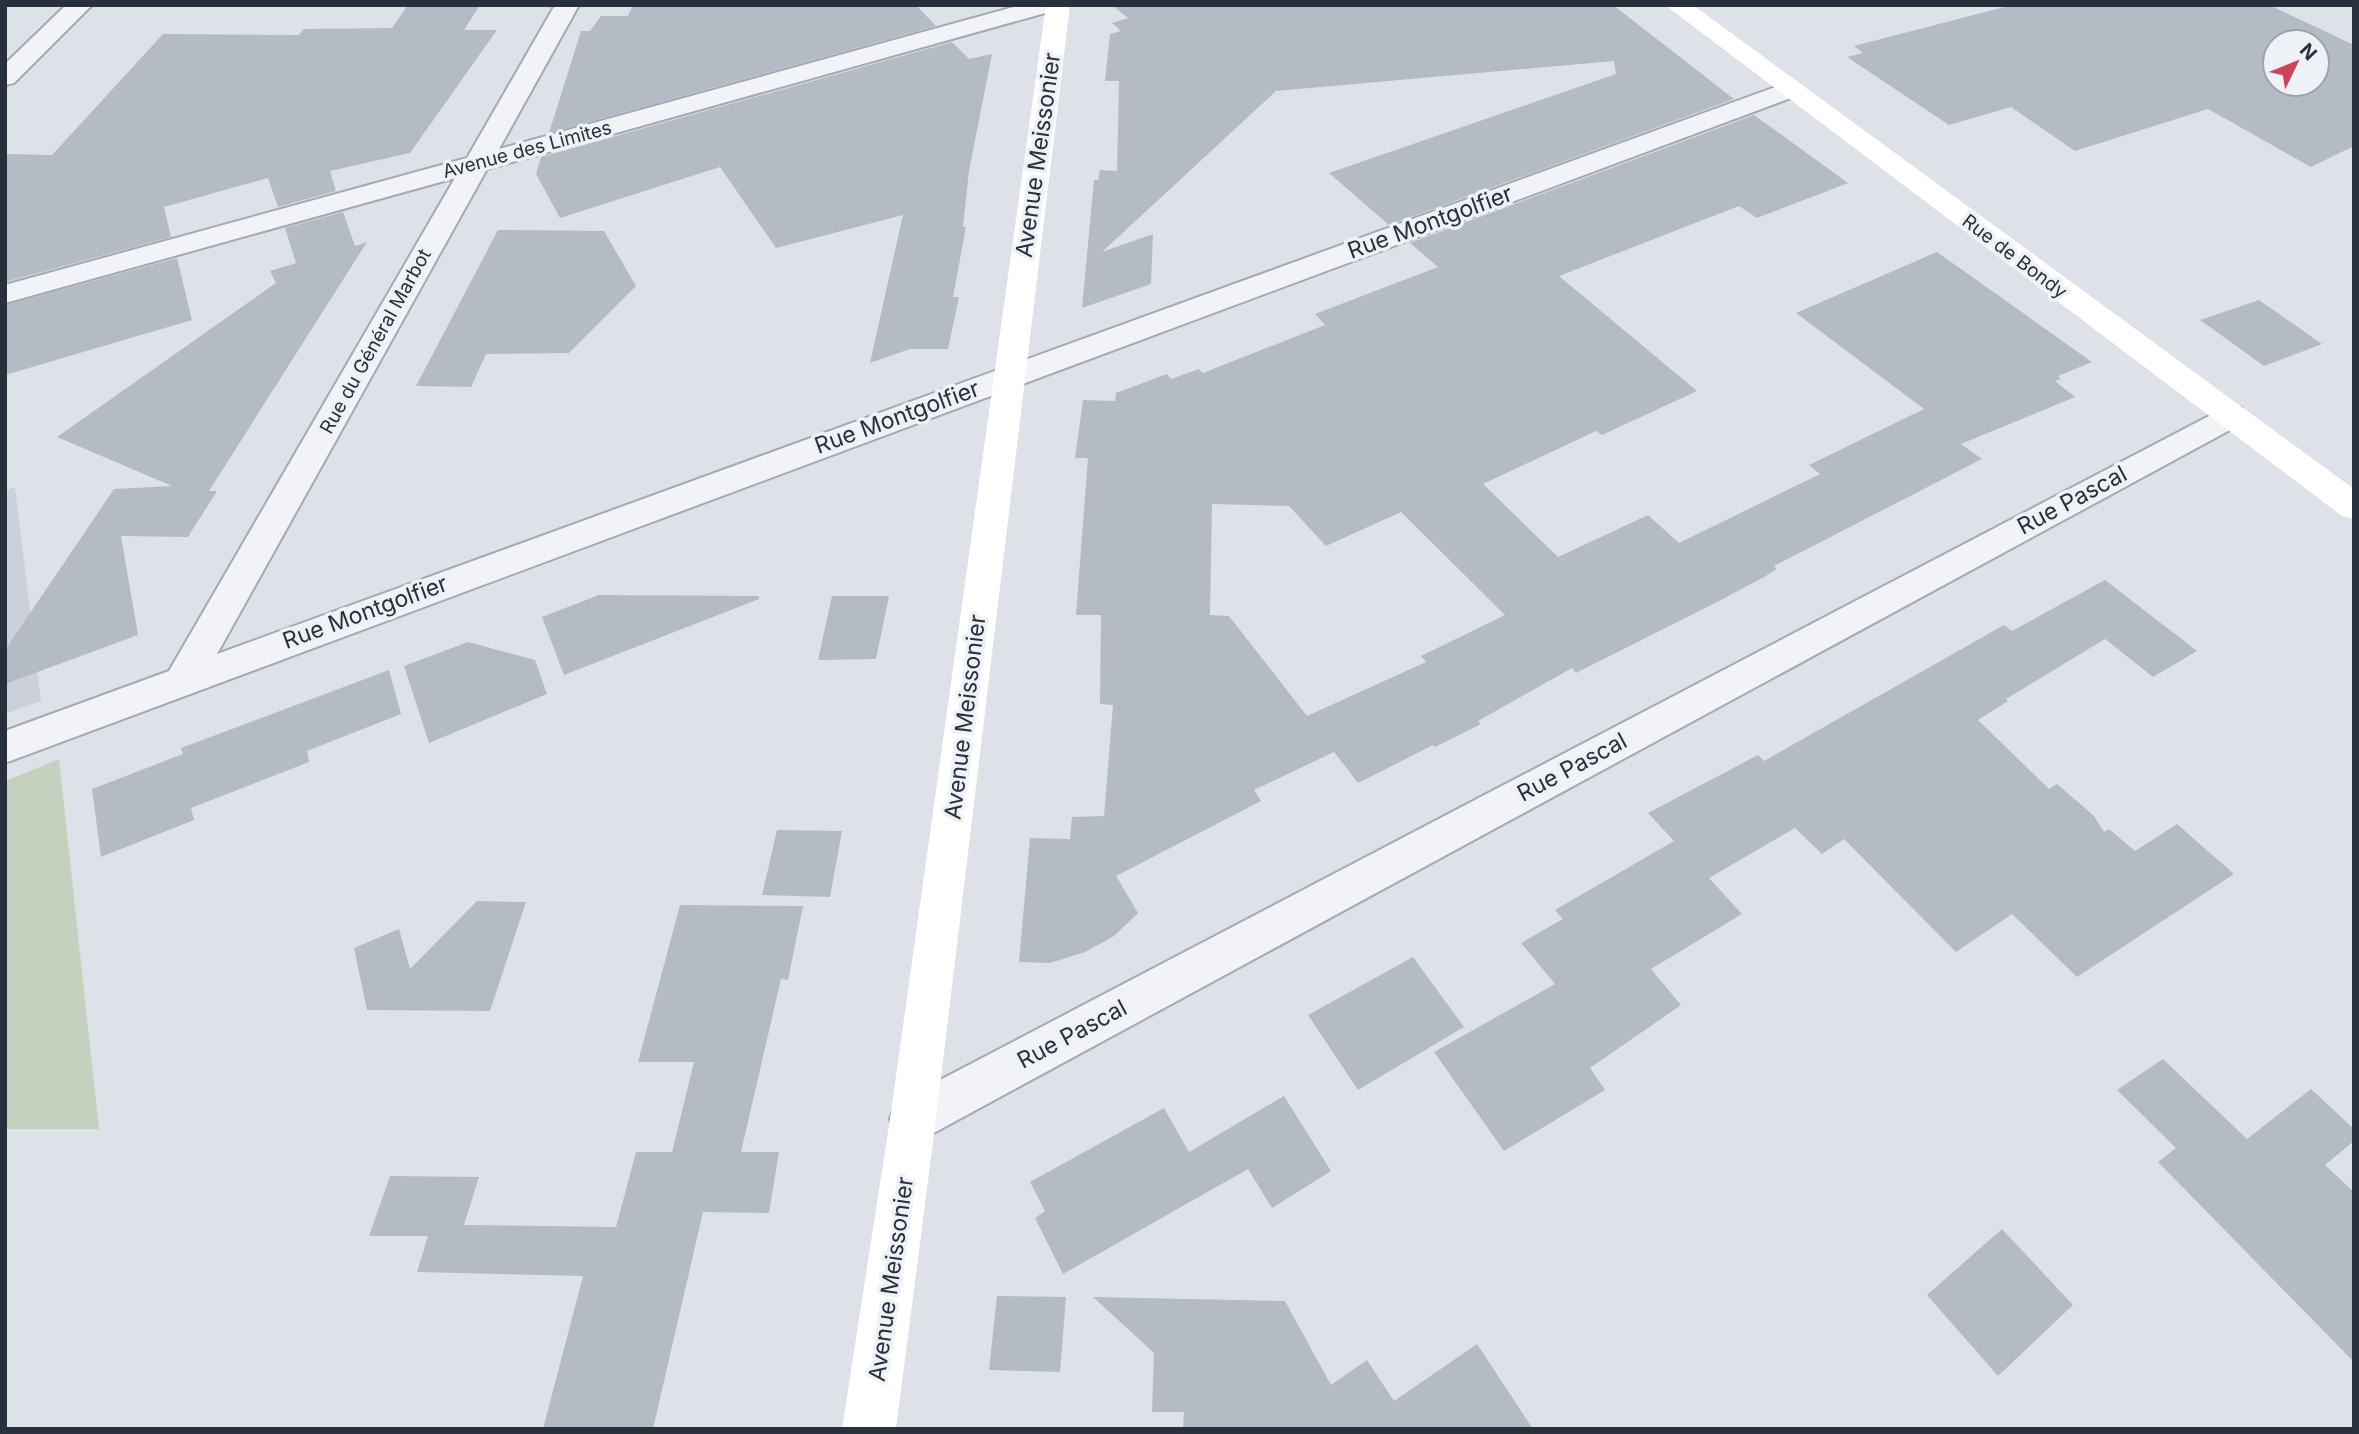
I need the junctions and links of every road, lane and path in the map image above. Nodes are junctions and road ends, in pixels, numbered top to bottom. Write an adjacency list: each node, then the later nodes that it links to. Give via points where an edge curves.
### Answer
1 (80, 5): 6 (street)
2 (567, 5): 8 (street, Rue du Général Marbot)
3 (1048, 5): 8 (street, Avenue des Limites)
4 (1058, 5): 10 (street, Avenue Meissonier)
5 (1677, 5): 7 (street, Rue de Bondy)
6 (5, 78)
7 (1790, 90): 10 (street, Rue Montgolfier); 11 (street, Rue de Bondy)
8 (475, 163): 9 (street, Avenue des Limites); 13 (street, Rue du Général Marbot)
9 (5, 294)
10 (1008, 376): 13 (street, Rue Montgolfier); 15 (street, Avenue Meissonier)
11 (2230, 416): 12 (street, Rue de Bondy); 15 (street, Rue Pascal)
12 (2354, 507)
13 (184, 678): 14 (street, Rue Montgolfier)
14 (5, 747)
15 (913, 1119): 16 (street, Avenue Meissonier)
16 (869, 1429)

